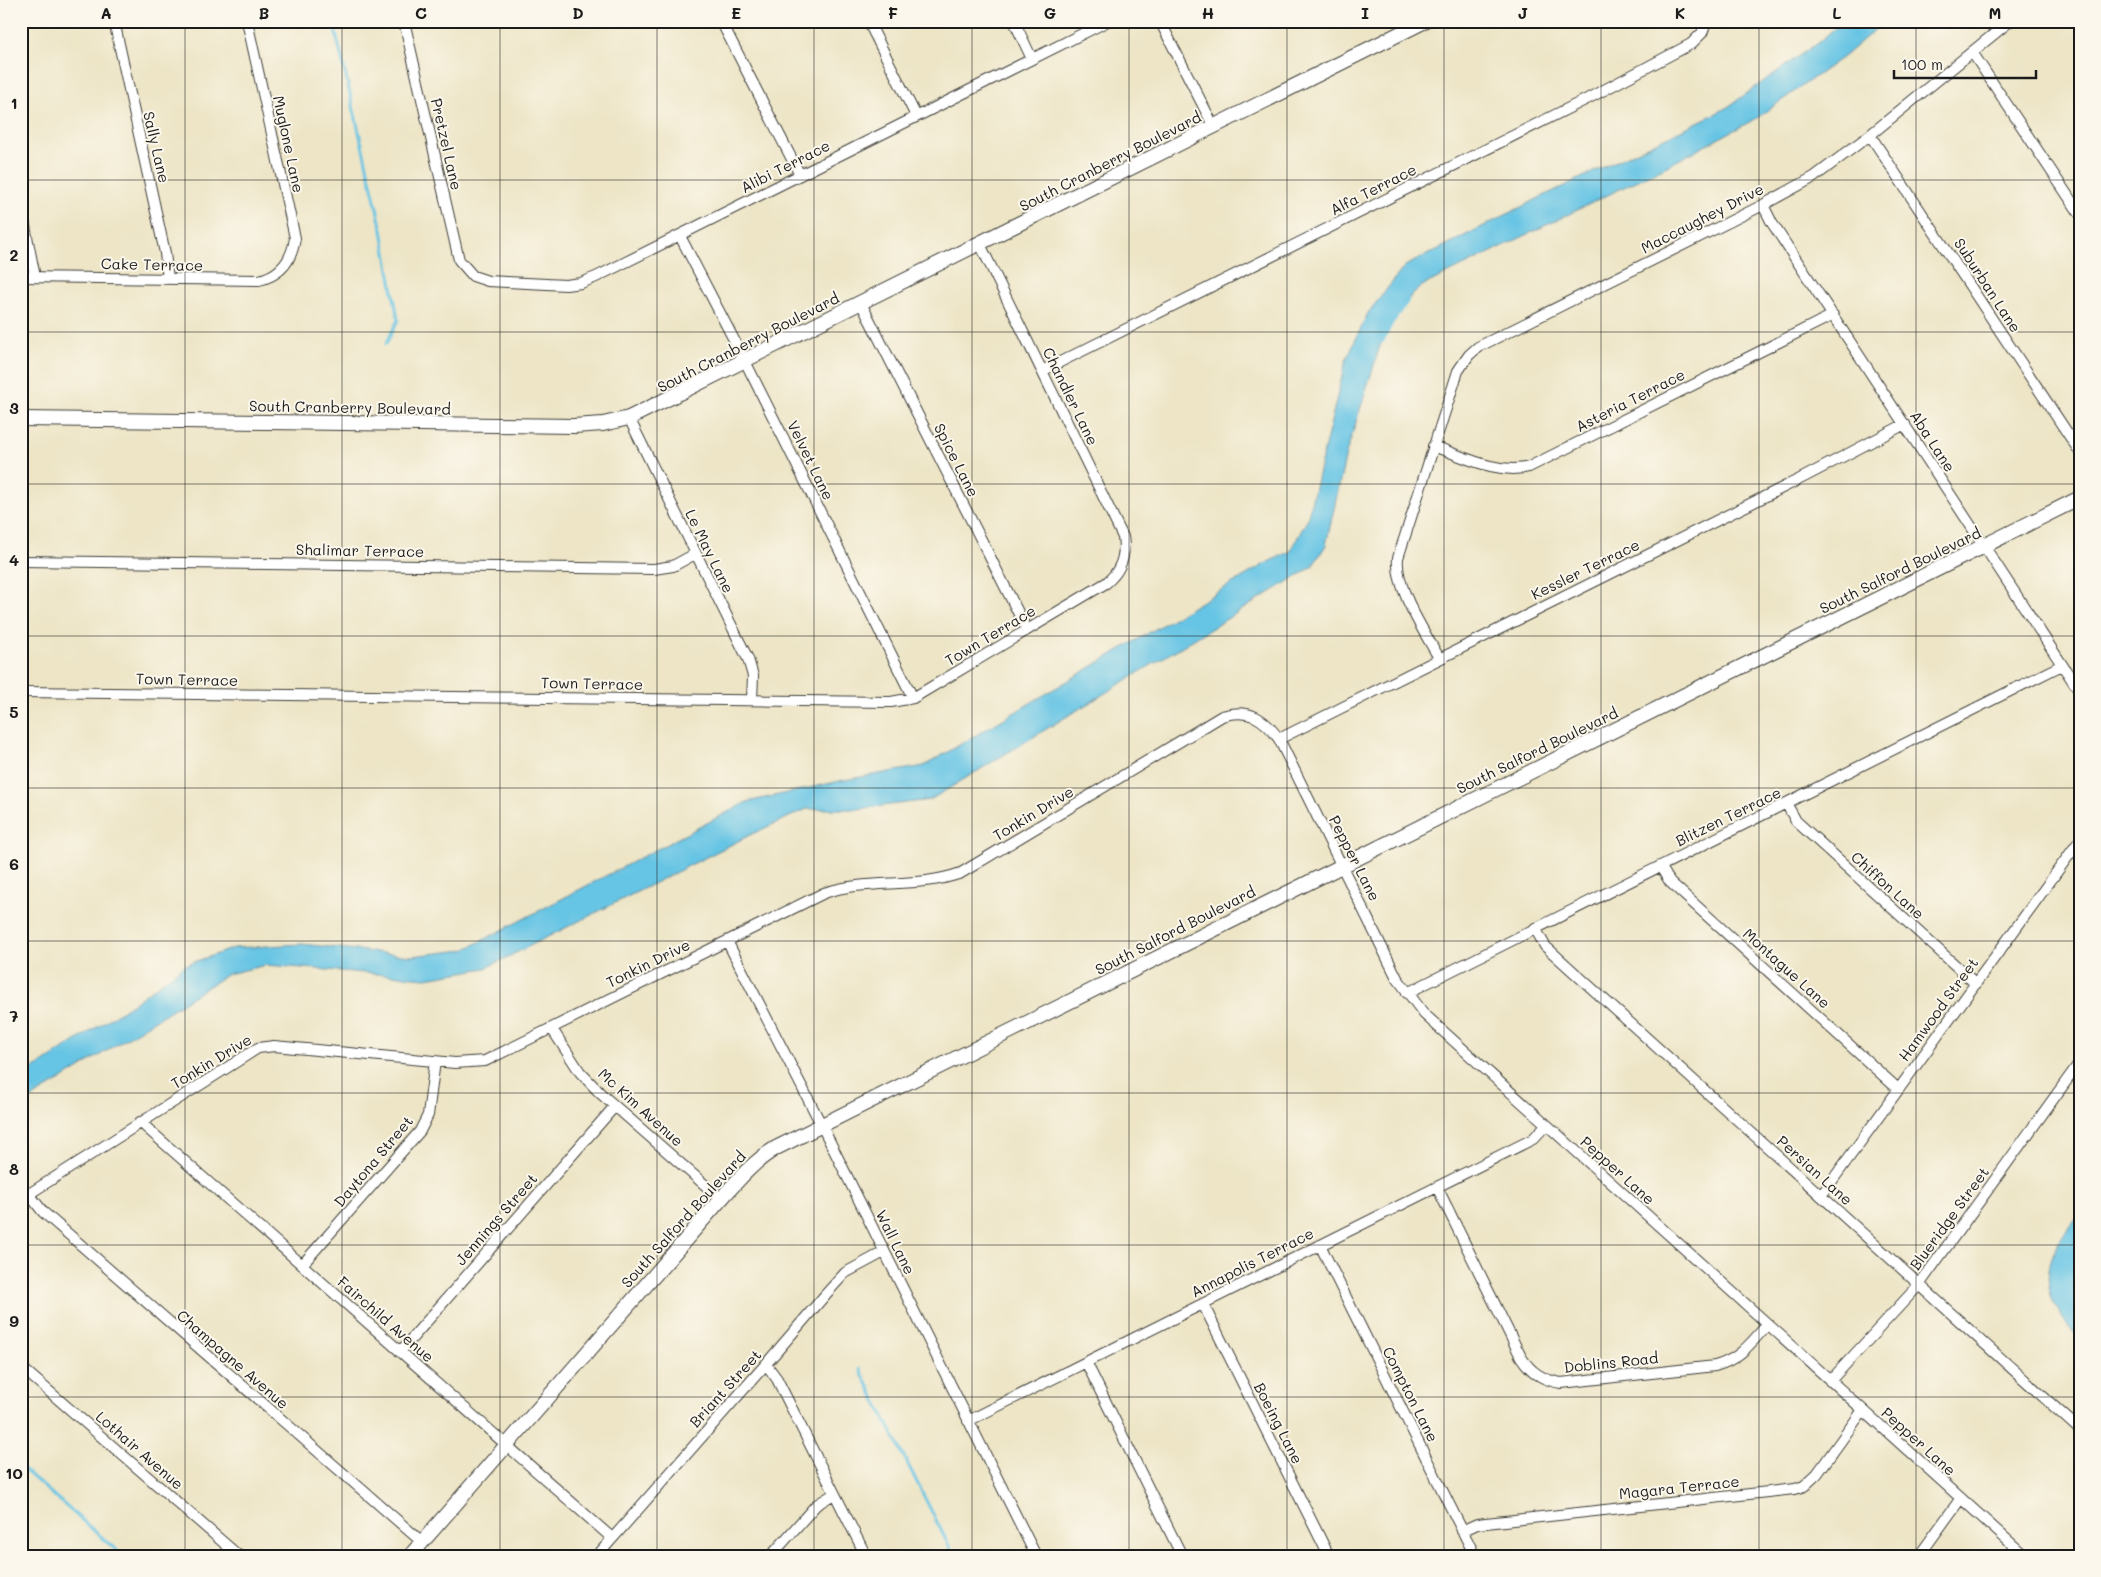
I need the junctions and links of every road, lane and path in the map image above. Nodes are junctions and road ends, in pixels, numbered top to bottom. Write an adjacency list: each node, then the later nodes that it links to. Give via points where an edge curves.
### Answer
1 (114, 21): 27 (street, Sally Lane)
2 (247, 21): 23 (street, Muglone Lane, via 295,238 291,255)
3 (404, 21): 24 (street, Pretzel Lane, via 459,260)
4 (721, 21): 17 (street)
5 (868, 21): 14 (street)
6 (1014, 21): 13 (street)
7 (1108, 21): 13 (street, Alibi Terrace)
8 (1160, 21): 15 (street)
9 (1425, 21): 15 (street, South Cranberry Boulevard)
10 (1707, 21): 31 (street, Alfa Terrace, via 1702,33 1691,44)
11 (2010, 21): 12 (street, Maccaughey Drive)
12 (1972, 52): 16 (street, Maccaughey Drive); 20 (street)
13 (1032, 58): 14 (street, Alibi Terrace)
14 (916, 116): 17 (street, Alibi Terrace)
15 (1214, 127): 22 (street, South Cranberry Boulevard)
16 (1870, 135): 18 (street, Maccaughey Drive, via 1814,177); 36 (street, Suburban Lane)
17 (800, 175): 21 (street, Alibi Terrace)
18 (1763, 205): 29 (street, Aba Lane); 35 (street, Maccaughey Drive, via 1478,347 1458,371)
19 (21, 206): 26 (street)
20 (2080, 214)
21 (680, 236): 24 (street, Alibi Terrace, via 581,283 488,281); 30 (street, Velvet Lane)
22 (980, 244): 28 (street, South Cranberry Boulevard); 31 (street, Chandler Lane)
23 (281, 270): 27 (street, Cake Terrace, via 259,280)
24 (466, 271)
25 (21, 277): 26 (street, Cake Terrace)
26 (35, 277): 27 (street, Cake Terrace)
27 (168, 279)
28 (861, 303): 30 (street, South Cranberry Boulevard); 42 (street, Spice Lane)
29 (1833, 315): 34 (street, Aba Lane); 35 (street, Asteria Terrace, via 1529,467 1500,468)
30 (745, 361): 32 (street, South Cranberry Boulevard); 47 (street, Velvet Lane)
31 (1042, 371): 41 (street, Chandler Lane, via 1124,537)
32 (629, 418): 33 (street, South Cranberry Boulevard, via 574,426); 39 (street, Le May Lane)
33 (21, 419)
34 (1905, 424): 38 (street, Aba Lane); 43 (street, Kessler Terrace)
35 (1433, 446): 43 (street, Maccaughey Drive, via 1399,552 1397,568 1401,584)
36 (2080, 452)
37 (2080, 498): 38 (street, South Salford Boulevard)
38 (1984, 546): 44 (street, Aba Lane); 52 (street, South Salford Boulevard)
39 (695, 554): 40 (street, Shalimar Terrace, via 673,566 654,568); 48 (street, Le May Lane, via 748,660 753,676)
40 (21, 561)
41 (1121, 564): 42 (street, Town Terrace, via 1106,583)
42 (1027, 630): 47 (street, Town Terrace)
43 (1439, 658): 49 (street, Kessler Terrace)
44 (2062, 665): 46 (street, Aba Lane); 50 (street, Blitzen Terrace)
45 (21, 692): 48 (street, Town Terrace)
46 (2080, 692)
47 (913, 698): 48 (street, Town Terrace, via 891,702)
48 (752, 700)
49 (1279, 739): 52 (street, Pepper Lane); 55 (street, Tonkin Drive, via 1267,724 1251,714 1222,716 961,873 936,880 832,890)
50 (1786, 803): 53 (street, Blitzen Terrace); 56 (street, Chiffon Lane, via 1796,821)
51 (2080, 840): 56 (street, Hamwood Street)
52 (1342, 865): 57 (street, Pepper Lane); 65 (street, South Salford Boulevard)
53 (1660, 866): 54 (street, Blitzen Terrace); 61 (street, Montague Lane, via 1670,882)
54 (1535, 928): 57 (street, Blitzen Terrace); 68 (street, Persian Lane, via 1545,946)
55 (727, 941): 58 (street, Tonkin Drive); 65 (street, Wall Lane)
56 (1976, 984): 61 (street, Hamwood Street)
57 (1407, 993): 64 (street, Pepper Lane, via 1424,1014)
58 (552, 1029): 59 (street, Tonkin Drive, via 485,1061 469,1064); 62 (street, Mc Kim Avenue, via 580,1072)
59 (435, 1061): 63 (street, Tonkin Drive, via 264,1046 249,1052); 72 (street, Daytona Street, via 428,1115 420,1131)
60 (2080, 1062): 73 (street, Blueridge Street)
61 (1898, 1089): 68 (street, Hamwood Street)
62 (615, 1106): 69 (street, Mc Kim Avenue); 76 (street, Jennings Street)
63 (140, 1122): 67 (street, Tonkin Drive); 72 (street, Fairchild Avenue)
64 (1546, 1125): 66 (street, Annapolis Terrace, via 1533,1139); 75 (street, Pepper Lane)
65 (822, 1126): 69 (street, South Salford Boulevard, via 762,1156); 71 (street, Wall Lane)
66 (1437, 1187): 70 (street, Annapolis Terrace); 75 (street, Doblins Road, via 1521,1357 1543,1379 1561,1383 1714,1366 1734,1359)
67 (25, 1196): 89 (street, Champagne Avenue)
68 (1821, 1196): 73 (street, Persian Lane)
69 (721, 1199): 84 (street, South Salford Boulevard)
70 (1320, 1245): 74 (street, Annapolis Terrace); 87 (street, Compton Lane)
71 (884, 1252): 78 (street, Briant Street, via 845,1273); 82 (street, Wall Lane)
72 (302, 1265): 76 (street, Fairchild Avenue)
73 (1919, 1285): 80 (street, Blueridge Street); 83 (street, Persian Lane)
74 (1203, 1304): 77 (street, Annapolis Terrace); 97 (street, Boeing Lane)
75 (1768, 1325): 80 (street, Pepper Lane)
76 (400, 1352): 84 (street, Fairchild Avenue)
77 (1086, 1362): 82 (street, Annapolis Terrace); 96 (street)
78 (766, 1364): 85 (street, via 777,1379); 88 (street, Briant Street)
79 (21, 1367): 90 (street, Lothair Avenue)
80 (1830, 1381): 81 (street, Pepper Lane)
81 (1863, 1410): 86 (street, Pepper Lane); 87 (street, Magara Terrace, via 1817,1474 1804,1486 1795,1489 1478,1524)
82 (968, 1421): 95 (street, Wall Lane)
83 (2080, 1430)
84 (506, 1445): 88 (street, Fairchild Avenue); 89 (street, South Salford Boulevard)
85 (834, 1494): 93 (street, via 816,1505); 94 (street)
86 (1961, 1498): 99 (street); 100 (street, Pepper Lane)
87 (1462, 1531): 98 (street, Compton Lane)
88 (612, 1538): 92 (street, Briant Street)
89 (422, 1542): 91 (street, South Salford Boulevard)
90 (239, 1556)
91 (410, 1556)
92 (597, 1556)
93 (771, 1556)
94 (866, 1556)
95 (1036, 1556)
96 (1182, 1556)
97 (1329, 1556)
98 (1475, 1556)
99 (1919, 1556)
100 (2025, 1556)

